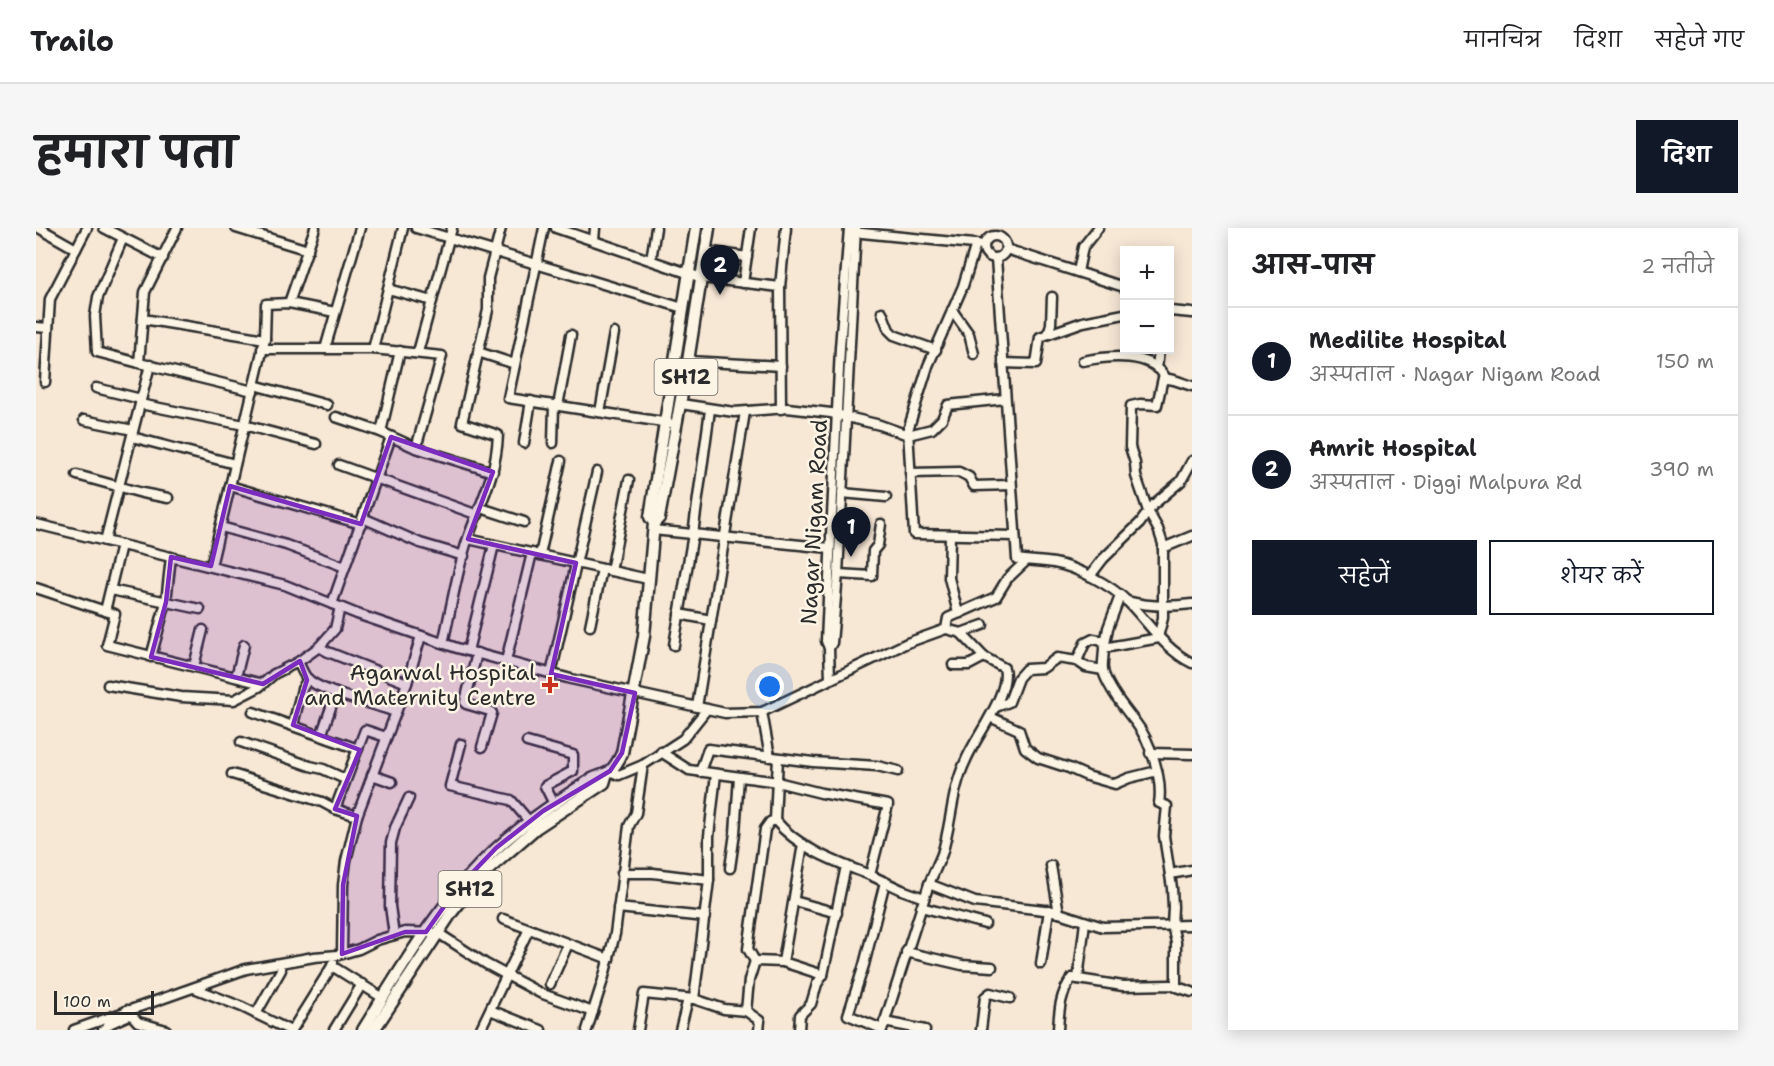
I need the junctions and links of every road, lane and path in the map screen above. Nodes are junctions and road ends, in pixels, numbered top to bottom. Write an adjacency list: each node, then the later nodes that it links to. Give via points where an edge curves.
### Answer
1 (39, 228): 27 (street)
2 (87, 228): 27 (street)
3 (104, 228): 23 (street)
4 (177, 228): 33 (street)
5 (236, 228): 29 (street)
6 (315, 228): 29 (street)
7 (360, 228): 50 (street)
8 (404, 228): 43 (street)
9 (417, 228): 24 (street)
10 (452, 228): 24 (street)
11 (501, 228): 31 (street)
12 (544, 228): 36 (street)
13 (556, 228): 25 (street)
14 (596, 228): 25 (street)
15 (656, 228): 35 (street)
16 (696, 228): 38 (main road)
17 (709, 228): 30 (main road, SH12)
18 (751, 228): 32 (street)
19 (786, 228): 42 (street)
20 (1098, 228): 37 (street, via 1083,247)
21 (852, 230): 26 (street); 93 (street, Nagar Nigam Road)
22 (997, 232): 26 (street); 28 (street)
23 (123, 238): 33 (street); 72 (street, via 98,297 97,352)
24 (450, 238): 31 (street); 45 (street)
25 (594, 240): 35 (street)
26 (980, 244): 34 (street); 48 (street)
27 (76, 249): 56 (street, via 50,299)
28 (1006, 249): 34 (street); 37 (street)
29 (308, 250): 46 (street)
30 (706, 251): 32 (street); 39 (main road, SH12)
31 (494, 252): 36 (street); 67 (street, via 488,278 488,310)
32 (747, 257): 40 (street)
33 (163, 258): 54 (street, via 145,292)
34 (996, 258): 73 (street)
35 (651, 260): 38 (street)
36 (536, 264): 47 (street); 74 (street)
37 (1078, 272): 41 (street)
38 (688, 273): 39 (street); 47 (main road)
39 (702, 278): 40 (street); 70 (main road, SH12)
40 (743, 283): 42 (street)
41 (1120, 285)
42 (780, 287): 76 (street)
43 (388, 289): 45 (street); 63 (street)
44 (1053, 297): 59 (street)
45 (432, 301): 66 (street)
46 (289, 303): 50 (street); 60 (street, via 266,304)
47 (683, 308): 96 (main road)
48 (952, 310): 64 (street); 68 (street, via 969,334)
49 (1174, 311): 52 (street)
50 (335, 312): 62 (street)
51 (882, 312): 64 (street, via 894,335)
52 (1192, 313)
53 (1120, 315): 59 (street)
54 (143, 319): 60 (street); 72 (street)
55 (36, 327): 56 (street)
56 (48, 328): 79 (street)
57 (614, 333): 91 (street)
58 (572, 334): 88 (street)
59 (1048, 334): 73 (street, via 1040,337 1036,364)
60 (265, 339): 61 (street)
61 (262, 349): 62 (street); 82 (street)
62 (325, 349): 63 (street)
63 (373, 349): 65 (street)
64 (936, 350): 101 (street)
65 (400, 351): 66 (street); 99 (street)
66 (418, 352): 106 (street, via 442,356)
67 (478, 352): 74 (street); 112 (street, via 462,423 498,435)
68 (974, 354)
69 (1159, 354): 77 (street)
70 (688, 361): 76 (street); 86 (main road, SH12)
71 (1083, 361): 77 (street, via 1132,358)
72 (139, 363): 75 (street)
73 (1003, 363): 83 (street)
74 (516, 364): 84 (street, via 508,398)
75 (150, 365): 82 (street); 85 (street)
76 (781, 366): 89 (street)
77 (1157, 368): 78 (street)
78 (1166, 379): 80 (street); 123 (street, via 1163,378 1157,405 1131,406 1130,447)
79 (45, 382)
80 (1192, 386)
81 (96, 388): 85 (street)
82 (253, 388): 87 (street); 97 (street)
83 (1005, 399): 101 (street, via 948,405 933,429); 117 (street)
84 (531, 401): 88 (street); 103 (street)
85 (141, 402): 97 (street); 100 (street)
86 (681, 404): 90 (street); 98 (main road, SH12)
87 (327, 405)
88 (556, 405): 91 (street); 104 (street)
89 (782, 409): 92 (street); 93 (street)
90 (710, 410): 92 (street); 131 (street)
91 (600, 412): 96 (street)
92 (745, 412): 135 (street)
93 (841, 416): 101 (street); 120 (street, Nagar Nigam Road); 140 (street, Nagar Nigam Road)
94 (336, 417): 99 (street)
95 (84, 420): 100 (street)
96 (664, 423): 98 (street); 129 (main road, via 650,517)
97 (244, 425): 105 (street); 109 (street)
98 (677, 425): 129 (main road, SH12, via 659,518)
99 (381, 432): 102 (street)
100 (133, 434): 109 (street); 119 (street)
101 (908, 435): 113 (street)
102 (391, 437): 106 (street); 115 (street)
103 (525, 443)
104 (553, 443)
105 (316, 444)
106 (416, 448): 112 (street)
107 (561, 461): 142 (street)
108 (1192, 461): 123 (street, via 1181,481)
109 (235, 464): 118 (street)
110 (339, 465): 115 (street)
111 (597, 471): 146 (street)
112 (493, 472): 124 (street)
113 (910, 472): 117 (street, via 959,472 966,474 974,486); 132 (street, via 914,534)
114 (76, 475): 119 (street)
115 (377, 478): 124 (street); 125 (street)
116 (629, 480): 149 (street)
117 (1011, 485): 134 (street)
118 (230, 486): 125 (street); 130 (street)
119 (119, 487): 122 (street); 137 (street)
120 (842, 493): 121 (street); 150 (street, Nagar Nigam Road)
121 (886, 497)
122 (168, 498)
123 (1148, 511): 141 (street); 151 (street)
124 (480, 512): 126 (street); 136 (street)
125 (362, 521): 143 (street); 148 (street)
126 (524, 522)
127 (36, 524): 137 (street)
128 (881, 524): 150 (street, via 878,545 873,551 872,576)
129 (653, 526): 131 (street); 152 (main road, SH12)
130 (221, 527): 147 (street); 148 (street)
131 (693, 534): 135 (street); 163 (street)
132 (950, 535): 134 (street); 162 (street, via 949,578)
133 (1192, 536): 141 (street)
134 (1015, 537): 145 (street, via 1017,559)
135 (724, 538): 140 (street); 164 (street)
136 (468, 539): 139 (street); 143 (street)
137 (105, 541): 138 (street)
138 (122, 545): 144 (street); 154 (street)
139 (494, 545): 142 (street); 178 (street)
140 (830, 548): 177 (street, Nagar Nigam Road)
141 (1163, 548): 159 (street)
142 (536, 554): 146 (street); 181 (street)
143 (464, 556): 172 (street)
144 (171, 557): 147 (street); 156 (street)
145 (1026, 561): 151 (street, via 1056,564); 162 (street, via 1007,579 996,597)
146 (576, 563): 149 (street); 188 (street)
147 (211, 566): 158 (street, via 285,585)
148 (345, 567): 158 (street)
149 (607, 570): 152 (street); 165 (street)
150 (838, 574): 177 (street, Nagar Nigam Road, via 832,643)
151 (1090, 576): 155 (street)
152 (648, 579): 196 (main road, SH12)
153 (36, 588): 161 (street)
154 (111, 590): 156 (street); 161 (street)
155 (1123, 599): 159 (street); 171 (street); 173 (street)
156 (166, 602): 160 (street); 179 (street)
157 (1192, 604): 159 (street)
158 (336, 606): 170 (street); 176 (street, via 335,630)
159 (1162, 607): 171 (street)
160 (200, 609)
161 (105, 611): 179 (street, via 115,614 107,645)
162 (960, 613): 167 (street, via 948,618)
163 (679, 614): 164 (street); 175 (street)
164 (711, 620): 197 (street)
165 (590, 626)
166 (983, 626): 169 (street)
167 (946, 629): 169 (street); 191 (street)
168 (202, 630): 186 (street)
169 (961, 633): 180 (street)
170 (421, 636): 172 (street); 192 (street)
171 (1158, 637): 173 (street); 184 (street)
172 (443, 643): 178 (street)
173 (1105, 644): 182 (street, via 1093,639 1085,643); 187 (street)
174 (244, 645): 189 (street)
175 (674, 645)
176 (319, 647): 183 (street); 192 (street)
177 (828, 648): 191 (street)
178 (473, 652): 181 (street); 210 (street, via 465,702 492,713)
179 (151, 657): 186 (street)
180 (984, 657): 185 (street, via 969,665); 198 (street, via 1004,668 1006,675)
181 (506, 661): 188 (street)
182 (1077, 661): 187 (street); 198 (street, via 1057,658 1043,668 1026,669 1009,702)
183 (298, 662): 190 (street); 193 (street)
184 (1192, 663)
185 (953, 665)
186 (194, 666): 189 (street)
187 (1103, 670): 213 (street)
188 (551, 674): 196 (street)
189 (236, 678): 193 (street)
190 (308, 679): 195 (street); 204 (street)
191 (830, 679): 202 (street)
192 (407, 683): 201 (street)
193 (263, 684): 194 (street, via 234,700 181,697)
194 (108, 685)
195 (336, 693): 201 (street); 205 (street)
196 (635, 693): 197 (street); 223 (main road, SH12, via 622,753)
197 (697, 707): 199 (street)
198 (996, 707): 203 (street)
199 (707, 709): 202 (street, via 725,713); 212 (street, via 683,739)
200 (253, 712): 204 (street)
201 (395, 712): 206 (street)
202 (762, 712): 215 (street)
203 (990, 717): 218 (street, via 1019,730 1025,748 1038,758 1087,776 1115,784); 244 (street, via 965,760 954,791 942,854)
204 (292, 725): 205 (street)
205 (321, 736): 211 (street)
206 (386, 737): 211 (street, via 365,730); 222 (street)
207 (241, 742): 225 (street)
208 (527, 742): 229 (street, via 573,755 573,771 545,786)
209 (461, 744): 233 (street, via 450,786 511,800)
210 (482, 747)
211 (358, 749): 225 (street)
212 (661, 753): 216 (street); 219 (street, via 689,770)
213 (1150, 753): 214 (street); 218 (street)
214 (1192, 754)
215 (774, 757): 217 (street); 219 (street, via 708,749); 227 (street)
216 (643, 765): 223 (street); 239 (street)
217 (898, 771)
218 (1157, 771): 240 (street, via 1160,803 1167,806 1164,836)
219 (700, 772): 221 (street)
220 (232, 774): 230 (street)
221 (716, 774): 224 (street); 242 (street)
222 (372, 775): 226 (street); 231 (street)
223 (607, 776): 229 (main road, via 599,775); 258 (main road, SH12, via 536,828 480,876)
224 (739, 777): 227 (street); 237 (street)
225 (345, 779): 230 (street)
226 (392, 782)
227 (777, 782): 232 (street); 241 (street, via 888,805)
228 (408, 798): 259 (street, via 391,843 390,906)
229 (554, 804): 233 (main road)
230 (335, 809): 231 (street)
231 (357, 816): 262 (street, via 343,885)
232 (775, 820): 234 (street); 264 (street, via 765,829 748,949)
233 (529, 821): 258 (main road, via 472,871 455,891)
234 (803, 844): 235 (street); 245 (street)
235 (846, 866): 241 (street); 250 (street)
236 (1052, 866): 249 (street)
237 (730, 868)
238 (1192, 870): 240 (street)
239 (622, 873): 242 (street); 247 (street)
240 (1170, 874): 255 (street)
241 (870, 875): 243 (street)
242 (708, 880): 251 (street)
243 (885, 882): 246 (street); 287 (street, via 848,1015)
244 (929, 884): 246 (street); 248 (street, via 985,904)
245 (794, 901): 250 (street); 265 (street)
246 (922, 902): 254 (street); 261 (street)
247 (618, 908): 251 (street); 263 (street)
248 (1049, 910): 249 (street); 266 (street)
249 (1059, 913): 253 (street)
250 (837, 914): 271 (street)
251 (705, 917): 281 (street)
252 (503, 919): 257 (street)
253 (1084, 922): 255 (street, via 1103,927); 272 (street)
254 (985, 924)
255 (1172, 925): 256 (street); 275 (street)
256 (1192, 925)
257 (529, 929): 260 (street); 270 (street)
258 (432, 932): 259 (street); 270 (street); 279 (main road); 294 (main road, SH12)
259 (394, 935): 262 (street)
260 (568, 944): 263 (street); 274 (street)
261 (906, 952): 268 (street, via 962,965); 287 (street)
262 (340, 954): 267 (street); 276 (street, via 246,969)
263 (609, 959): 285 (street)
264 (756, 961): 265 (street); 283 (street, via 749,980)
265 (783, 962): 271 (street)
266 (1041, 964)
267 (332, 966): 273 (street); 291 (street)
268 (992, 967)
269 (281, 970): 286 (street)
270 (507, 975): 282 (street); 285 (street, via 540,993)
271 (823, 975): 301 (street, via 811,1004 800,1015)
272 (1078, 979): 275 (street, via 1123,987); 304 (street, via 1072,978 1064,989)
273 (362, 984): 279 (street); 292 (street)
274 (550, 984)
275 (1176, 987): 277 (street)
276 (194, 988): 284 (street); 286 (street)
277 (1192, 992): 278 (street)
278 (1192, 997)
279 (383, 998): 293 (main road)
280 (1010, 998): 303 (street, via 990,993 986,997)
281 (691, 999): 283 (street); 298 (street, via 644,994); 299 (street)
282 (490, 1010): 295 (street); 296 (street)
283 (746, 1011): 300 (street, via 760,1021)
284 (129, 1012): 288 (street); 289 (street); 290 (street, via 138,1022)
285 (593, 1012): 297 (street)
286 (256, 1014): 291 (street)
287 (883, 1027): 302 (street)
288 (74, 1030)
289 (103, 1030)
290 (166, 1030)
291 (290, 1030)
292 (334, 1030)
293 (363, 1030)
294 (374, 1030)
295 (480, 1030)
296 (541, 1030)
297 (587, 1030)
298 (638, 1030)
299 (680, 1030)
300 (759, 1030)
301 (799, 1030)
302 (923, 1030)
303 (981, 1030)
304 (1058, 1030)

